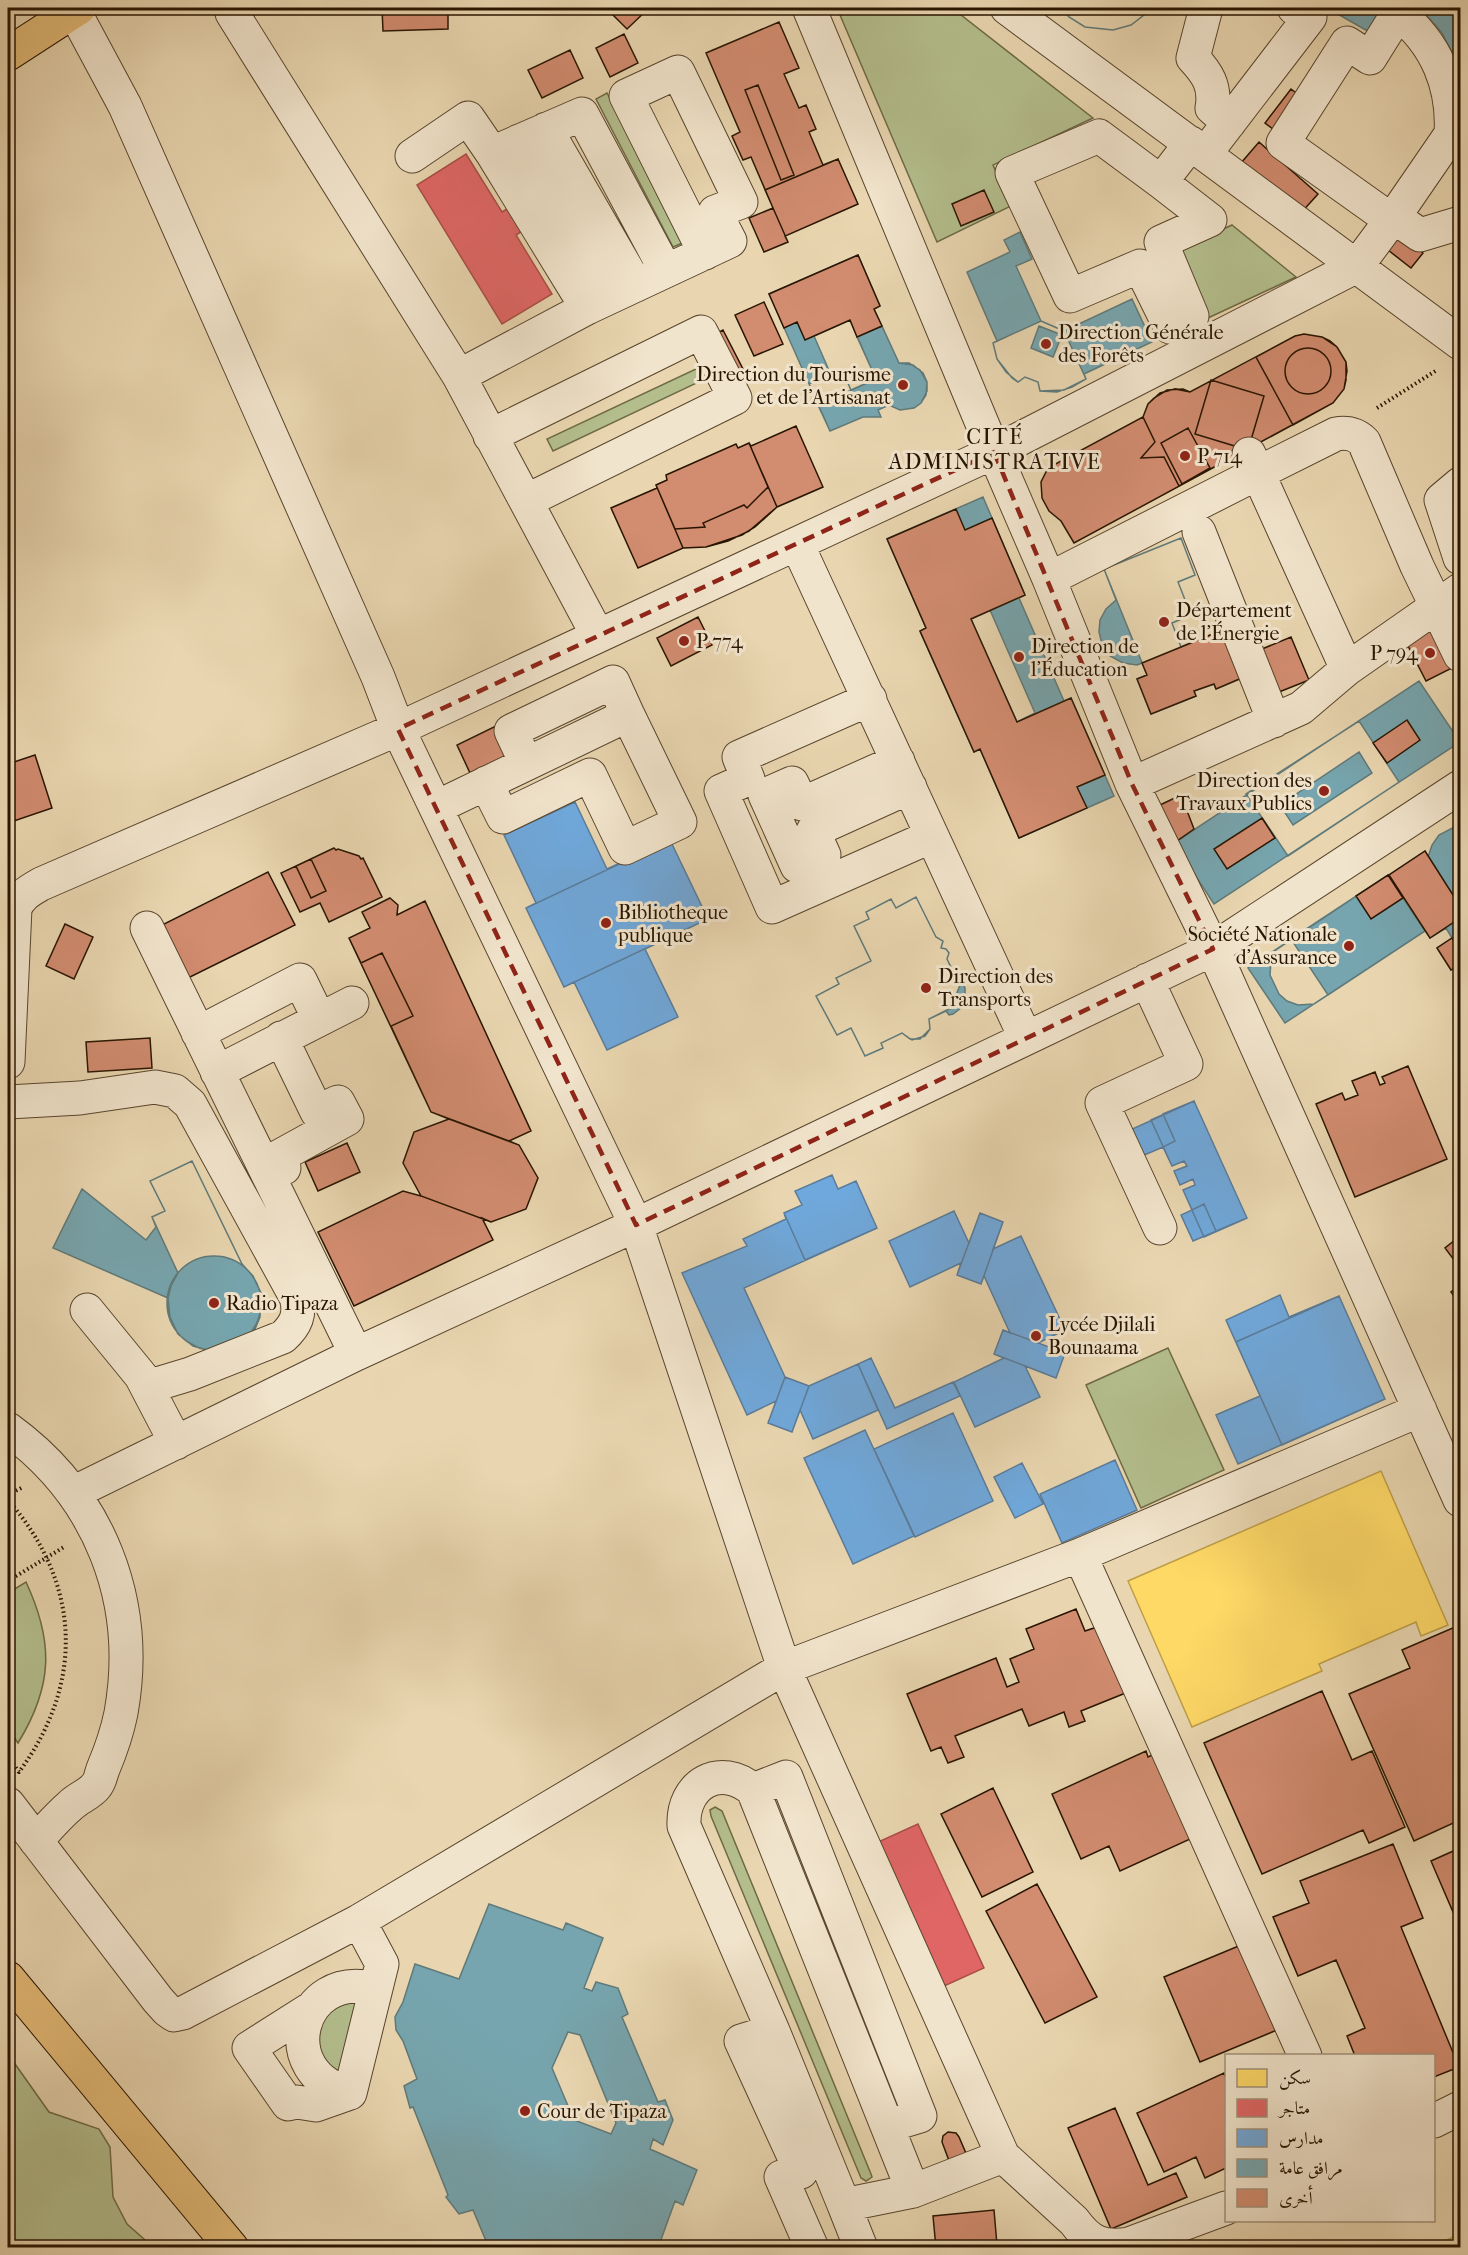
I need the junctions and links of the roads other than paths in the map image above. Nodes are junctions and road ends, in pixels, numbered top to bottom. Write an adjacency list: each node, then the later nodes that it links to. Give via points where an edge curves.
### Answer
1 (809, 8): 23 (street)
2 (1007, 8): 11 (street)
3 (1206, 8): 8 (street, via 1193,58 1211,83 1212,108)
4 (1294, 8): 8 (street, via 1310,17)
5 (76, 9): 7 (main road); 37 (street, via 125,106)
6 (232, 13): 21 (street)
7 (8, 54)
8 (1228, 123): 11 (street)
9 (1456, 133): 14 (street); 14 (street, via 1442,68 1408,21 1398,13 1370,58 1347,43 1283,143)
10 (519, 141): 12 (street, via 468,118); 18 (street, via 582,114); 19 (street)
11 (1198, 148): 13 (street); 17 (street)
12 (412, 156)
13 (1161, 182): 13 (street, via 1098,136 1012,173 1070,296 1140,266 1170,327 1192,316 1161,242 1210,220)
14 (1392, 219): 15 (street, via 1420,235); 17 (street)
15 (1461, 223)
16 (705, 253): 16 (street, via 730,241 715,212 741,202 678,72 626,96); 18 (street)
17 (1357, 266): 20 (street); 23 (street)
18 (666, 271): 19 (street)
19 (612, 296): 21 (street)
20 (1451, 356)
21 (459, 376): 22 (street)
22 (490, 436): 26 (street); 26 (street, via 701,332 735,398)
23 (994, 452): 28 (street); 30 (street)
24 (1253, 463): 30 (street); 31 (street, via 1336,434 1357,436 1364,442 1417,566); 34 (street)
25 (1461, 484): 29 (street, via 1441,500)
26 (526, 501): 32 (street)
27 (1199, 532): 36 (street)
28 (797, 544): 32 (street); 35 (street)
29 (1461, 558)
30 (1048, 579): 39 (street)
31 (1449, 598): 33 (street); 34 (street)
32 (598, 636): 37 (street)
33 (1461, 655)
34 (1347, 669): 36 (street, via 1301,708)
35 (870, 699): 42 (street); 42 (street, via 739,757 748,779 721,791 772,907)
36 (1274, 721): 39 (street)
37 (398, 729): 41 (street); 51 (street, via 41,884 20,898 15,908)
38 (486, 783): 38 (street, via 628,715 680,822 625,848 590,775 502,817); 41 (street)
39 (1132, 784): 44 (street)
40 (1461, 787): 44 (street)
41 (437, 807): 55 (street)
42 (932, 836): 49 (street)
43 (147, 928): 48 (street)
44 (1213, 949): 45 (street); 60 (street)
45 (1147, 980): 49 (street); 56 (street, via 1186,1064 1102,1104)
46 (352, 1003): 47 (street)
47 (319, 1019): 48 (street, via 300,981); 50 (street)
48 (198, 1033): 52 (street)
49 (1025, 1037): 55 (street)
50 (281, 1038): 52 (street); 54 (street, via 317,1112 339,1102 347,1119 278,1157 284,1168)
51 (8, 1062)
52 (217, 1072): 54 (street)
53 (8, 1102): 59 (street, via 81,1098 155,1087 183,1096 296,1297 297,1319 283,1337)
54 (268, 1175): 58 (street)
55 (636, 1225): 58 (street); 66 (street)
56 (1160, 1228)
57 (87, 1310): 59 (street)
58 (356, 1354): 62 (street)
59 (147, 1387): 62 (street)
60 (1420, 1410): 64 (street); 65 (street)
61 (8, 1429): 63 (street, via 56,1471)
62 (176, 1443): 63 (street)
63 (73, 1493): 68 (street, via 95,1528 116,1578 126,1630 126,1683 116,1736 96,1786 71,1804)
64 (1461, 1500)
65 (1080, 1556): 66 (street); 74 (street)
66 (784, 1668): 69 (street); 78 (street)
67 (8, 1804): 68 (street)
68 (36, 1841): 69 (street, via 158,2000 174,2015)
69 (359, 1921): 71 (street, via 382,1964)
70 (8, 1978): 82 (main road)
71 (375, 1989): 72 (street, via 340,1988 322,1997); 75 (street)
72 (312, 2008): 75 (street, via 302,2033 306,2061 324,2083); 75 (street, via 249,2048 288,2104 316,2105)
73 (773, 2031): 79 (street, via 684,1826 685,1805 705,1782 725,1778 745,1783 753,1790); 80 (street); 83 (street, via 741,2041 801,2172 781,2177)
74 (1305, 2054)
75 (350, 2093)
76 (1461, 2108): 77 (street)
77 (1435, 2121)
78 (1003, 2156): 79 (street); 85 (street, via 1083,2233)
79 (912, 2191): 80 (street)
80 (844, 2205): 84 (street)
81 (1225, 2209): 85 (street, via 1130,2244)
82 (232, 2247)
83 (812, 2247)
84 (861, 2247)
85 (1111, 2247)

